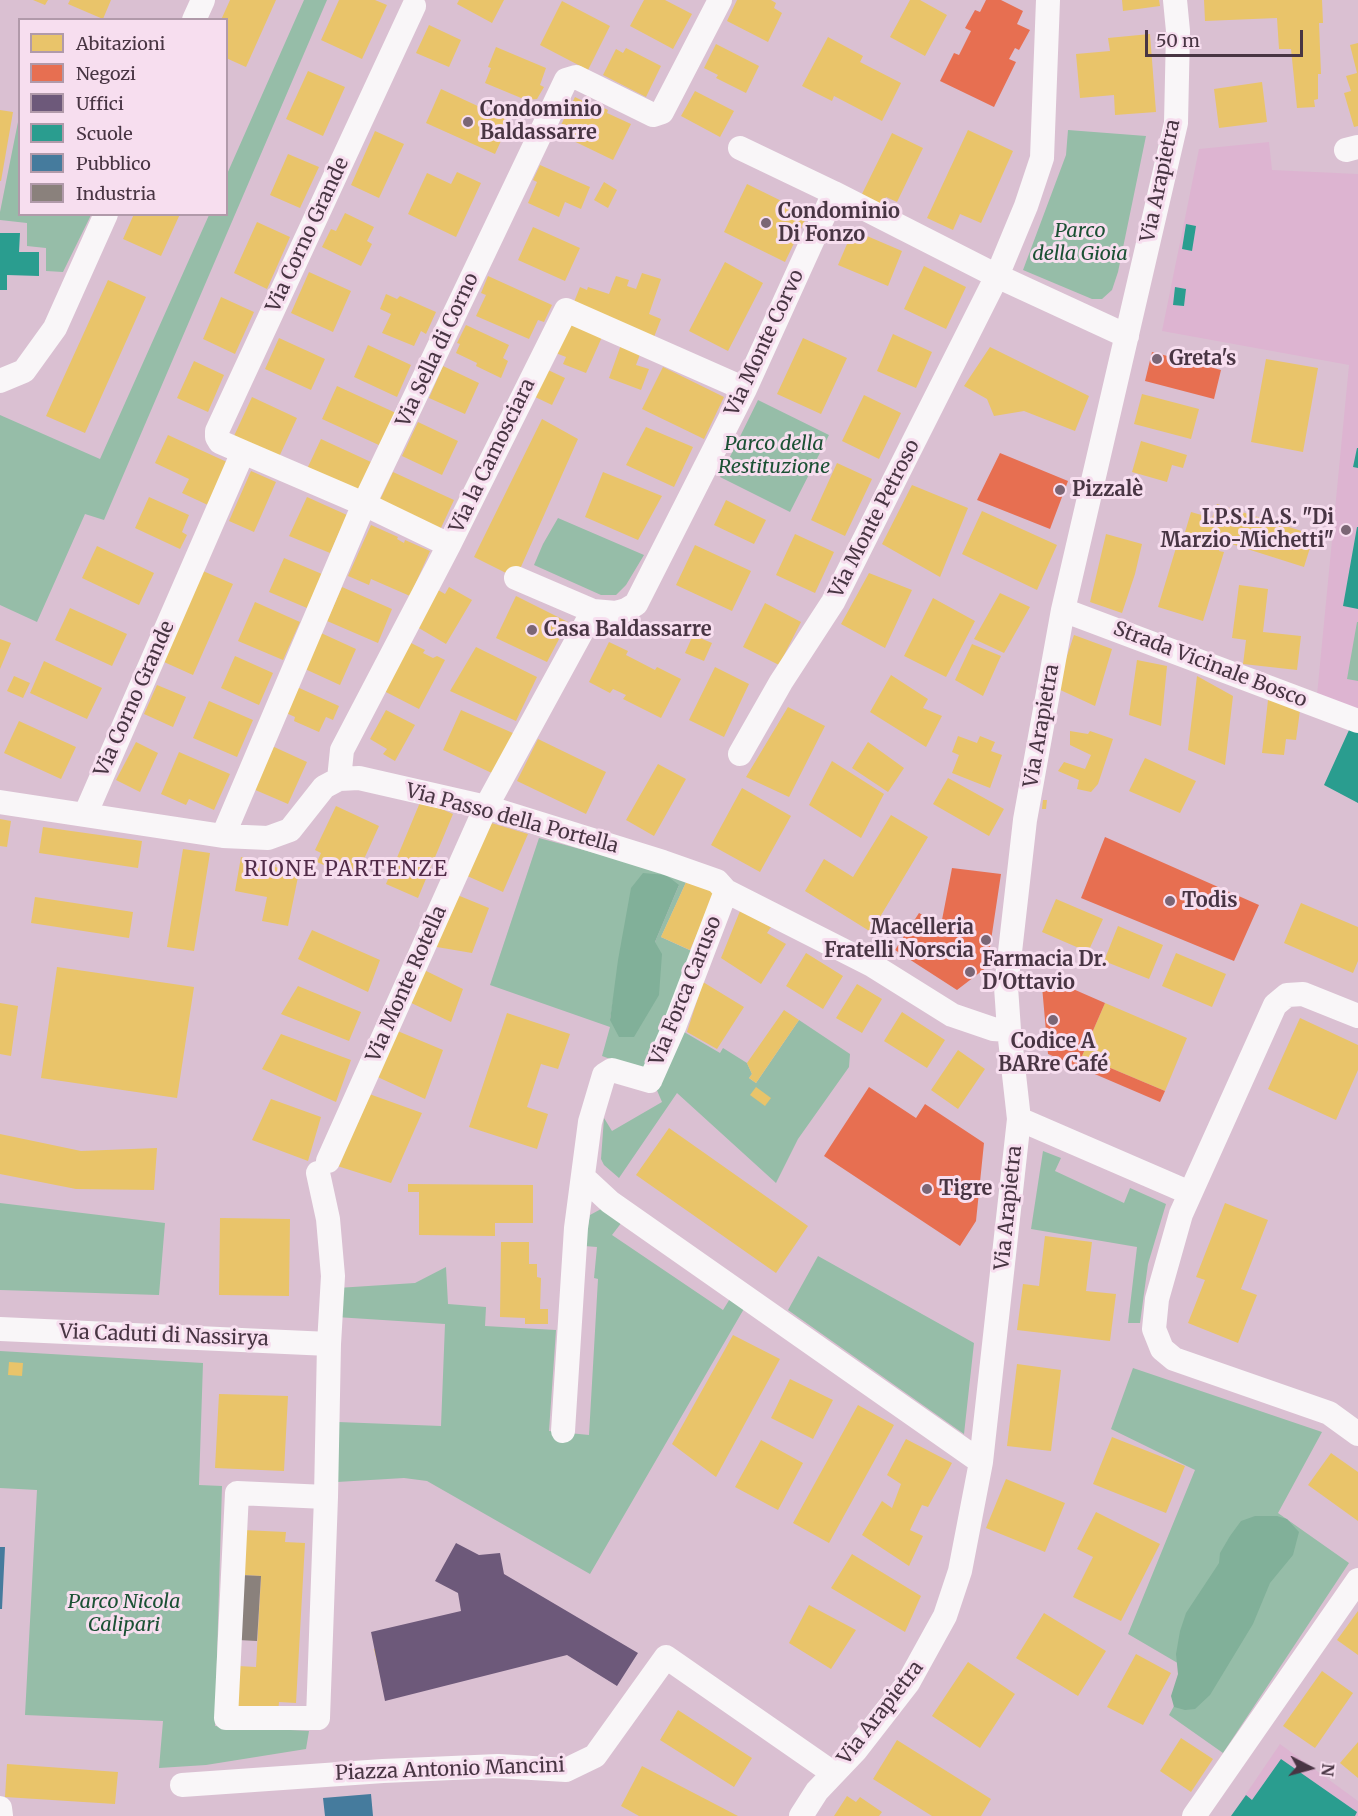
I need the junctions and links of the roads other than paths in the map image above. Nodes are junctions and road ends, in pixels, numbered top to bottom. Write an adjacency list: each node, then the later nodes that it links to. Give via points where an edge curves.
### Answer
1 (203, 0): 6 (street)
2 (720, 0): 15 (street, Via Sella di Corno, via 662,112 653,115 576,76 566,80)
3 (1048, 0): 10 (street, Via Monte Petroso, via 1042,158)
4 (1174, 0): 11 (street, Via Arapietra, via 1178,31 1176,123)
5 (414, 6): 14 (street, Via Corno Grande, via 217,431 220,442)
6 (195, 18)
7 (740, 148): 8 (street)
8 (834, 193): 10 (street); 13 (street, Via Monte Corvo)
9 (105, 216): 12 (street, via 55,328 24,371)
10 (997, 276): 11 (street); 21 (street, Via Monte Petroso, via 833,602 780,682)
11 (1126, 336): 18 (street, Via Arapietra)
12 (0, 381)
13 (744, 389): 16 (street, Via la Camosciara, via 566,310); 19 (street, Via Monte Corvo, via 636,604 616,613)
14 (243, 452): 15 (street, Via Corno Grande); 25 (street, Via Corno Grande)
15 (364, 504): 16 (street, Via Corno Grande); 26 (street, Via Sella di Corno)
16 (449, 545): 22 (street, Via la Camosciara, via 342,750)
17 (516, 578): 19 (street)
18 (1063, 610): 20 (street, Strada Vicinale Bosco); 29 (street, Via Arapietra, via 1025,820 1006,987)
19 (593, 611): 24 (street)
20 (1358, 721)
21 (740, 754)
22 (339, 779): 24 (street, Via Passo della Portella, via 359,778); 26 (street, via 324,787 290,831 268,838)
23 (0, 802): 25 (street)
24 (486, 807): 27 (street, Via Passo della Portella, via 717,881); 36 (street, Via Monte Rotella, via 323,1167 333,1276)
25 (85, 815): 26 (street)
26 (223, 836)
27 (726, 891): 29 (street, Via Passo della Portella, via 872,965 952,1015 993,1029); 31 (street, Via Forca Caruso, via 650,1081 612,1070 604,1074 590,1122)
28 (1358, 1016): 32 (street, via 1303,994 1287,995 1275,1005)
29 (1009, 1030): 30 (street, Via Arapietra)
30 (1018, 1119): 32 (street); 39 (street, Via Arapietra)
31 (583, 1177): 33 (street); 34 (street)
32 (1190, 1193): 38 (street, via 1157,1299 1154,1329 1162,1349 1180,1361 1329,1413)
33 (605, 1197): 34 (street, via 586,1205); 39 (street)
34 (578, 1215): 37 (street)
35 (0, 1329): 36 (street, Via Caduti di Nassirya)
36 (329, 1344): 40 (street)
37 (563, 1431)
38 (1358, 1434)
39 (981, 1462): 42 (street, Via Arapietra, via 960,1570 945,1616 908,1683)
40 (326, 1497): 40 (street, via 318,1718 226,1718 237,1493)
41 (1358, 1580): 47 (street)
42 (833, 1773): 43 (street, Piazza Antonio Mancini, via 666,1657 595,1756 566,1770 498,1766); 46 (street, Via Arapietra)
43 (182, 1785)
44 (0, 1808): 45 (street)
45 (1, 1816)
46 (801, 1816)
47 (1194, 1816)

